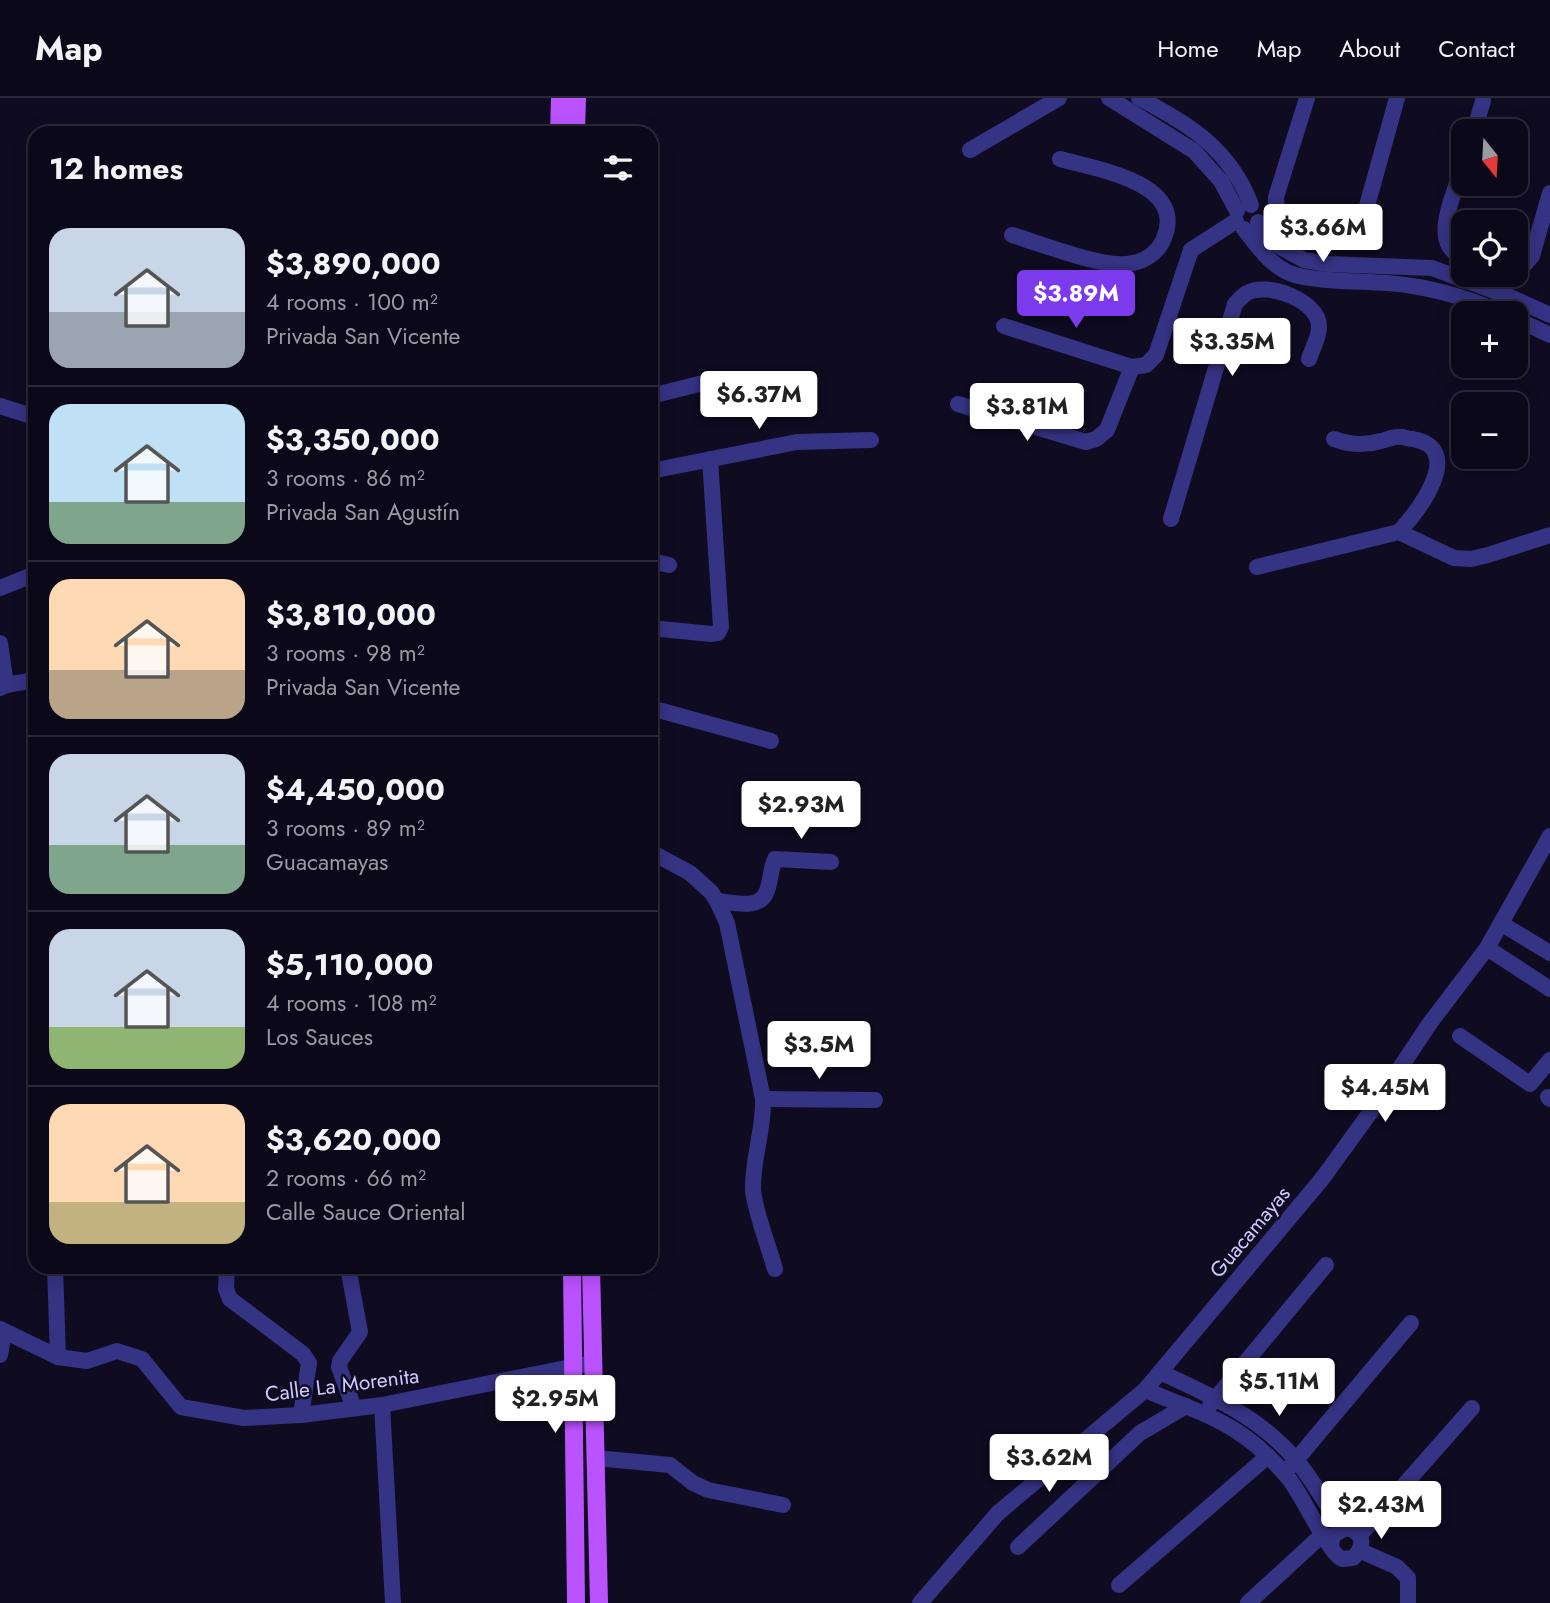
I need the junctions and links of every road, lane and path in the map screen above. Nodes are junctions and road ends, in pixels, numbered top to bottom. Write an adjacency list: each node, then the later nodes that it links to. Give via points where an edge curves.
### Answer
1 (560, 98): 10 (main road)
2 (577, 98): 11 (main road)
3 (1059, 98): 12 (street)
4 (1109, 98): 16 (street, via 1194,151)
5 (1139, 98): 16 (street, via 1192,128 1227,160 1245,190)
6 (1307, 98): 18 (street, via 1276,207 1289,227)
7 (1397, 98): 18 (street, via 1360,231 1348,239)
8 (1483, 101): 9 (street)
9 (1478, 119)
10 (559, 126)
11 (576, 126)
12 (970, 150)
13 (1060, 159): 19 (street, via 1142,184 1160,198 1167,224)
14 (1550, 193): 23 (street)
15 (1454, 196): 20 (street, via 1445,225)
16 (1245, 218): 21 (street); 22 (street, via 1275,244); 25 (street, via 1261,252)
17 (1012, 234): 19 (street, via 1104,263 1125,265 1153,254)
18 (1314, 236): 22 (street)
19 (1164, 239): 21 (street)
20 (1451, 249)
21 (1191, 250): 36 (street, via 1156,355 1146,365)
22 (1304, 260): 24 (street); 25 (street)
23 (1528, 261)
24 (1451, 273)
25 (1295, 275): 28 (street); 29 (street, via 1391,283)
26 (1473, 287): 29 (street)
27 (1492, 287): 31 (street)
28 (1286, 294): 35 (street, via 1306,303 1316,314 1319,326); 46 (street, via 1248,292 1235,304)
29 (1468, 299): 30 (street)
30 (1473, 301)
31 (1550, 315)
32 (1528, 325): 34 (street)
33 (1004, 326): 36 (street)
34 (1550, 335)
35 (1309, 359)
36 (1132, 367): 39 (street, via 1107,430 1086,442)
37 (703, 383): 38 (street)
38 (658, 394)
39 (958, 404)
40 (0, 406): 41 (street)
41 (28, 415)
42 (1334, 439): 47 (street, via 1363,444 1396,436 1425,442 1434,449 1436,474 1419,510)
43 (871, 440): 44 (street, via 797,442)
44 (710, 459): 45 (street); 54 (street, via 721,627 711,634)
45 (658, 470)
46 (1171, 519)
47 (1399, 532): 48 (street, via 1454,558 1471,559); 51 (street)
48 (1550, 535)
49 (658, 563): 50 (street)
50 (669, 565)
51 (1257, 567)
52 (28, 576): 53 (street)
53 (0, 588)
54 (658, 629)
55 (0, 643): 57 (street)
56 (28, 682): 57 (street)
57 (3, 687)
58 (658, 710): 59 (street)
59 (771, 741)
60 (1550, 836): 64 (street, Guacamayas)
61 (658, 856): 63 (street, via 690,873)
62 (831, 862): 63 (street, via 775,859 766,894 754,904)
63 (718, 901): 70 (street, via 727,923)
64 (1502, 924): 65 (street, Guacamayas); 66 (street)
65 (1487, 948): 67 (street); 85 (street, Guacamayas, via 1322,1179)
66 (1550, 953)
67 (1550, 989)
68 (1460, 1036): 69 (street, via 1530,1084)
69 (1550, 1060)
70 (763, 1099): 71 (street); 73 (street, via 753,1194)
71 (875, 1100)
72 (1326, 1265): 87 (street)
73 (775, 1269)
74 (55, 1274): 82 (street)
75 (227, 1274): 93 (street, via 230,1298 309,1363)
76 (349, 1274): 90 (street, via 360,1332 339,1367)
77 (572, 1274): 84 (main road)
78 (591, 1274): 83 (main road)
79 (1410, 1323): 96 (street)
80 (2, 1330): 81 (street); 82 (street)
81 (0, 1355)
82 (58, 1357): 93 (street, Calle La Morenita, via 88,1361 117,1351 142,1359 181,1407 244,1418)
83 (593, 1363): 84 (street, Calle La Morenita); 95 (main road)
84 (574, 1366): 88 (street, Calle La Morenita); 105 (main road)
85 (1160, 1372): 86 (street, Guacamayas); 87 (street)
86 (1145, 1390): 89 (street); 107 (street, Guacamayas, via 998,1513)
87 (1217, 1398): 92 (street); 96 (street, via 1257,1423)
88 (382, 1405): 90 (street, Calle La Morenita); 104 (street)
89 (1186, 1406): 92 (street); 102 (street, via 1140,1433)
90 (354, 1408): 93 (street, Calle La Morenita)
91 (1472, 1408): 101 (street)
92 (1203, 1412): 94 (street, via 1250,1439)
93 (301, 1415)
94 (1268, 1457): 97 (street); 103 (street)
95 (596, 1458): 98 (street, via 670,1465 708,1490); 106 (main road)
96 (1296, 1460): 97 (street); 99 (street)
97 (1284, 1474): 100 (street)
98 (783, 1505)
99 (1342, 1529): 100 (street); 101 (street, via 1354,1530)
100 (1327, 1540): 101 (street, via 1343,1559 1353,1558); 108 (street)
101 (1360, 1543): 109 (street, via 1408,1578)
102 (1018, 1547)
103 (1119, 1585)
104 (393, 1603)
105 (576, 1603)
106 (599, 1603)
107 (920, 1603)
108 (1248, 1603)
109 (1408, 1603)

